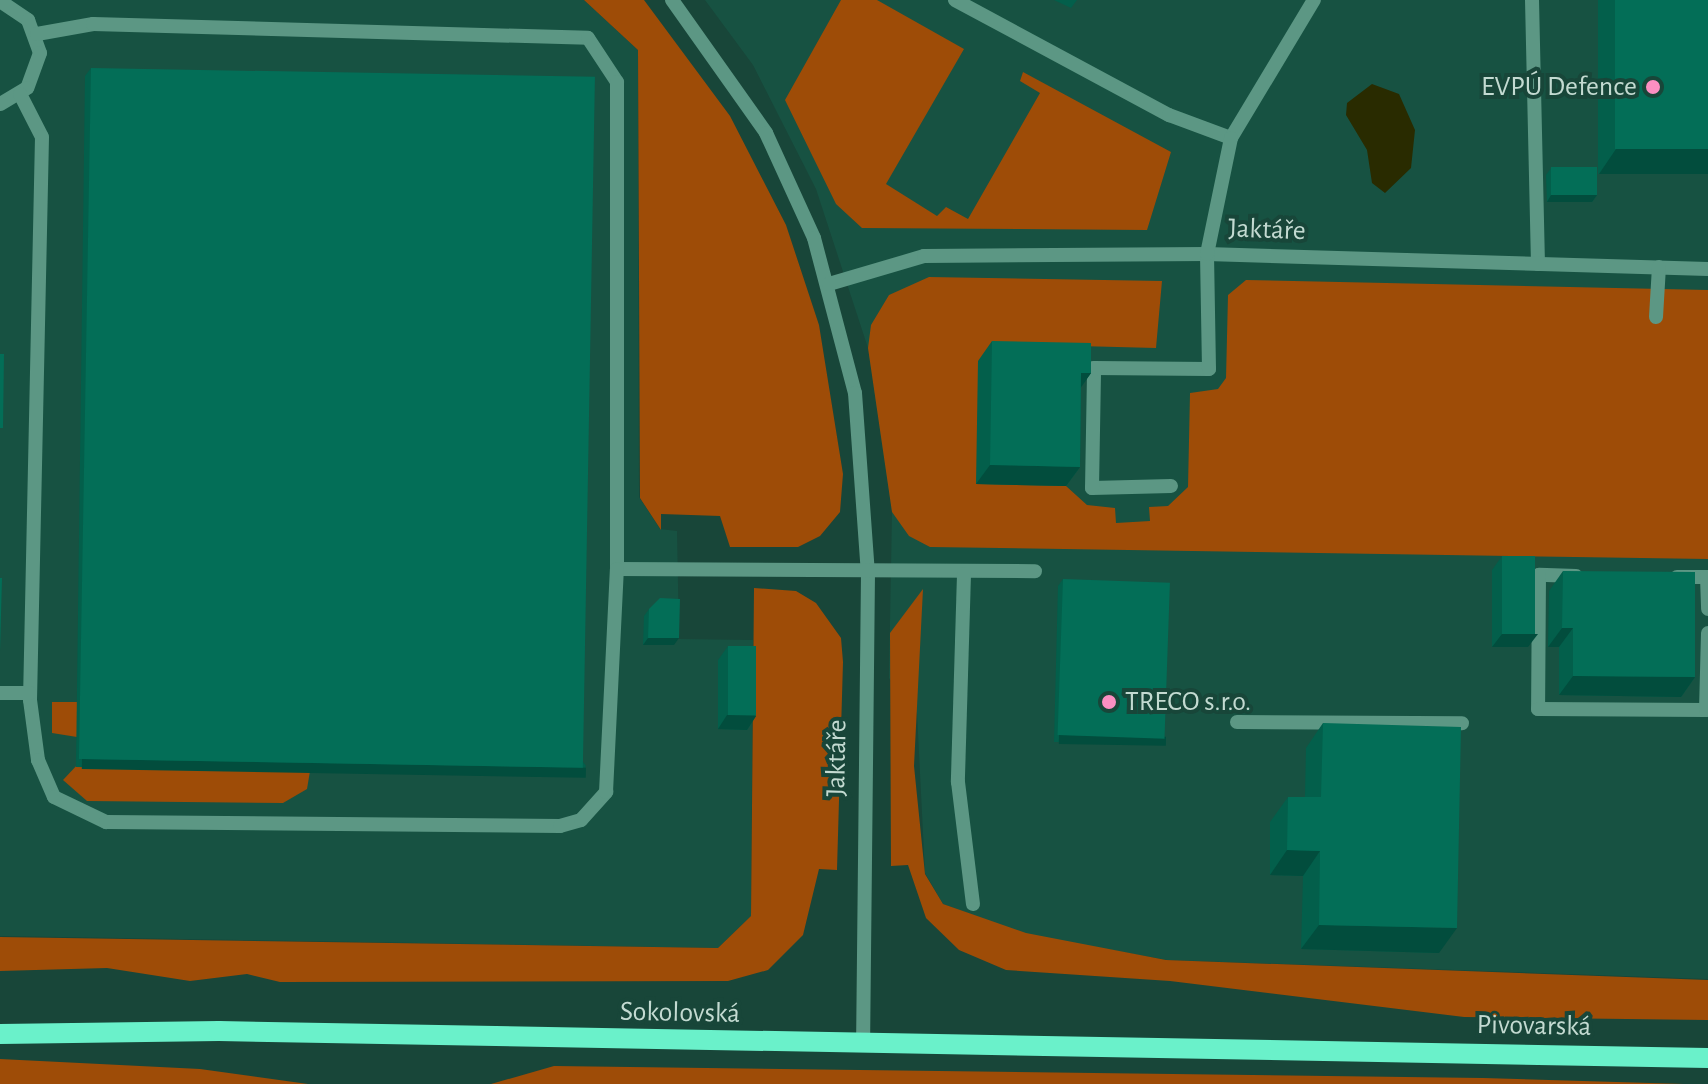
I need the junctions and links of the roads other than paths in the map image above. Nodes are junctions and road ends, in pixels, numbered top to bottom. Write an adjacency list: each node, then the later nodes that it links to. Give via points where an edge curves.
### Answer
1 (672, 0): 14 (street, Jaktáře, via 766,133)
2 (955, 0): 9 (street, via 1169,115)
3 (1314, 0): 9 (street)
4 (1532, 0): 11 (street)
5 (0, 1): 6 (street)
6 (37, 34): 7 (street, via 36,72); 17 (street, via 93,24 561,33 599,46 617,82)
7 (20, 94): 8 (street); 26 (street, via 42,137)
8 (0, 104)
9 (1231, 138): 10 (street)
10 (1207, 254): 11 (street, Jaktáře); 14 (street, Jaktáře, via 924,256); 16 (street, via 1209,369 1094,368 1092,488)
11 (1538, 264): 12 (street, Jaktáře)
12 (1659, 267): 13 (street, Jaktáře); 15 (street)
13 (1708, 269)
14 (829, 284): 19 (street, Jaktáře, via 862,443)
15 (1656, 317)
16 (1171, 486)
17 (617, 569): 19 (street); 26 (street, via 606,792 591,815 560,826 106,822 81,816 43,781)
18 (1035, 571): 20 (street)
19 (868, 573): 20 (street); 31 (street, Jaktáře)
20 (964, 574): 29 (street, via 958,782)
21 (1600, 576): 24 (street, via 1539,575 1538,709 1706,710)
22 (1662, 577): 23 (street, via 1707,577)
23 (1708, 609)
24 (1708, 633)
25 (0, 693): 26 (street)
26 (30, 693)
27 (1237, 722): 28 (street)
28 (1462, 723)
29 (973, 904)
30 (0, 1034): 31 (main road, Sokolovská)
31 (863, 1044): 32 (main road, Sokolovská)
32 (1360, 1051): 33 (main road, Pivovarská)
33 (1708, 1058)

